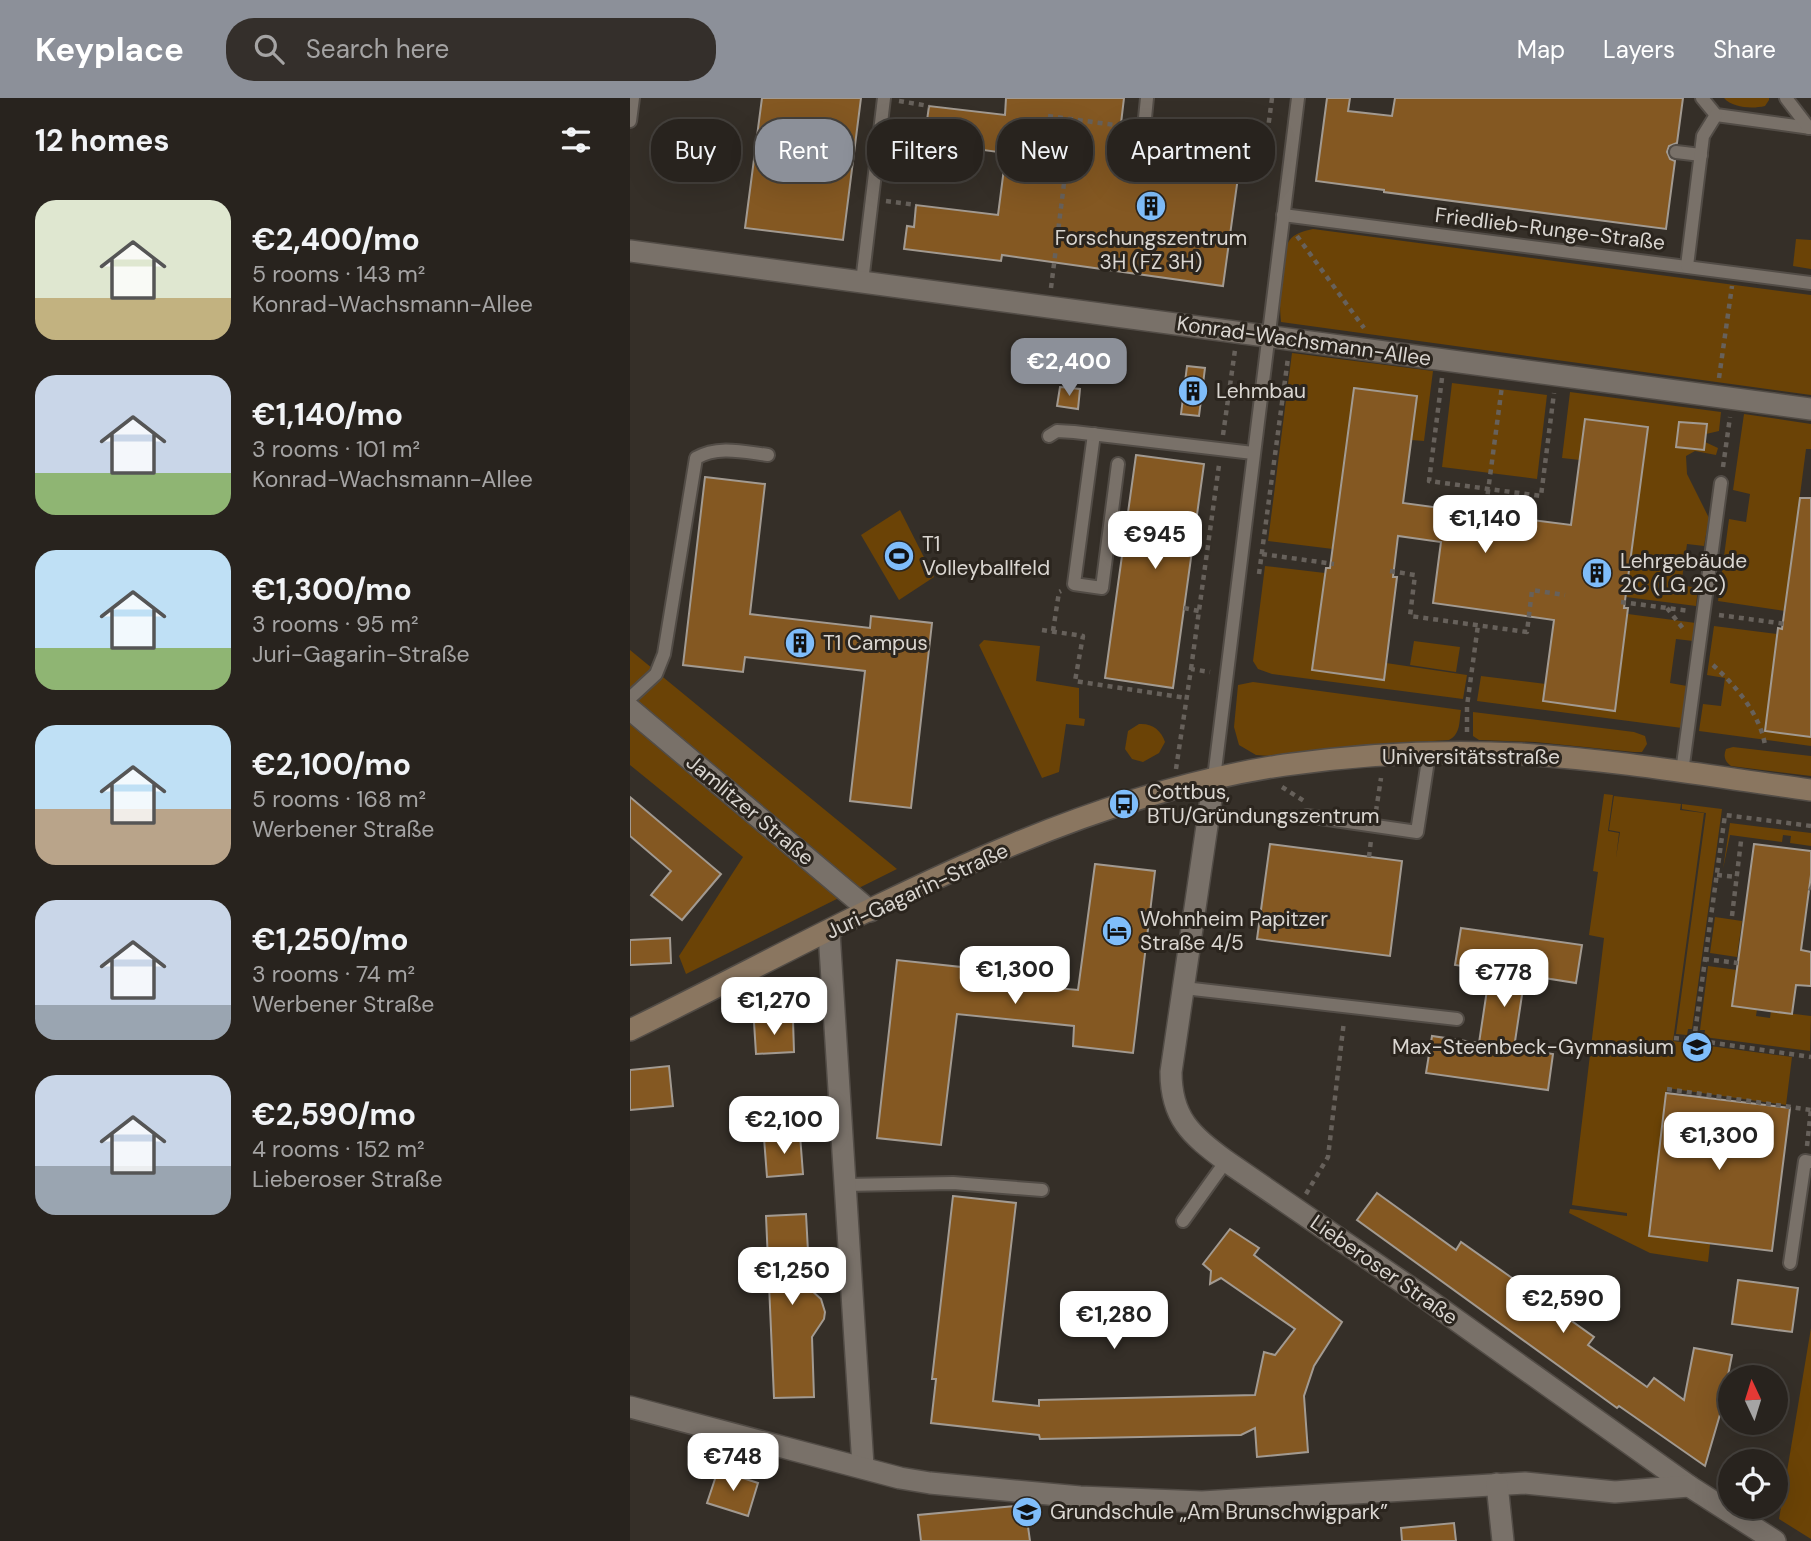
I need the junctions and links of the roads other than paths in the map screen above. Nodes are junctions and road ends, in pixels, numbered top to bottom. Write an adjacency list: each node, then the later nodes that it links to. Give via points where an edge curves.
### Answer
1 (633, 98): 9 (lane)
2 (1147, 98): 8 (lane)
3 (1298, 98): 13 (lane)
4 (1702, 98): 7 (lane)
5 (1786, 98): 10 (lane)
6 (884, 99): 16 (lane)
7 (1716, 115): 10 (lane); 12 (lane, via 1703,136)
8 (1144, 119)
9 (630, 121)
10 (1810, 128)
11 (1676, 152): 12 (lane)
12 (1701, 155): 15 (lane)
13 (1283, 215): 15 (lane, Friedlieb-Runge-Straße); 18 (lane)
14 (630, 251): 16 (street, Konrad-Wachsmann-Allee)
15 (1688, 267): 17 (lane, Friedlieb-Runge-Straße)
16 (862, 282): 18 (street, Konrad-Wachsmann-Allee)
17 (1811, 283)
18 (1268, 336): 19 (street, Konrad-Wachsmann-Allee); 22 (lane)
19 (1811, 409)
20 (1094, 434): 21 (lane, via 1057,431); 22 (lane); 24 (lane, via 1074,584 1102,588)
21 (1049, 436)
22 (1253, 453): 30 (lane)
23 (768, 454): 26 (lane, via 707,451 696,458 664,654 656,674)
24 (1118, 464)
25 (1721, 483): 29 (lane)
26 (630, 698)
27 (630, 709): 33 (street, Jamlitzer Straße)
28 (1429, 754): 29 (street, Universitätsstraße, via 1517,754); 30 (street, Universitätsstraße, via 1285,765); 32 (lane, via 1417,832)
29 (1682, 772): 31 (street, Universitätsstraße)
30 (1214, 778): 33 (street, Juri-Gagarin-Straße, via 1062,825); 35 (street)
31 (1811, 790)
32 (1307, 816)
33 (870, 911): 34 (street, Juri-Gagarin-Straße)
34 (829, 932): 37 (street, Juri-Gagarin-Straße); 40 (street)
35 (1184, 988): 36 (lane); 38 (street, Lieberoser Straße, via 1171,1089 1184,1125)
36 (1457, 1019)
37 (630, 1030)
38 (1226, 1161): 42 (lane); 47 (street, Lieberoser Straße)
39 (1808, 1161): 43 (lane)
40 (845, 1185): 41 (lane, via 953,1183); 45 (street)
41 (1042, 1190)
42 (1183, 1221)
43 (1790, 1263)
44 (630, 1407): 45 (street)
45 (863, 1466): 46 (street, via 930,1483 1080,1497 1202,1502)
46 (1497, 1484): 47 (street, via 1615,1492); 48 (street)
47 (1689, 1486): 49 (street, Lieberoser Straße)
48 (1503, 1541)
49 (1775, 1541)

